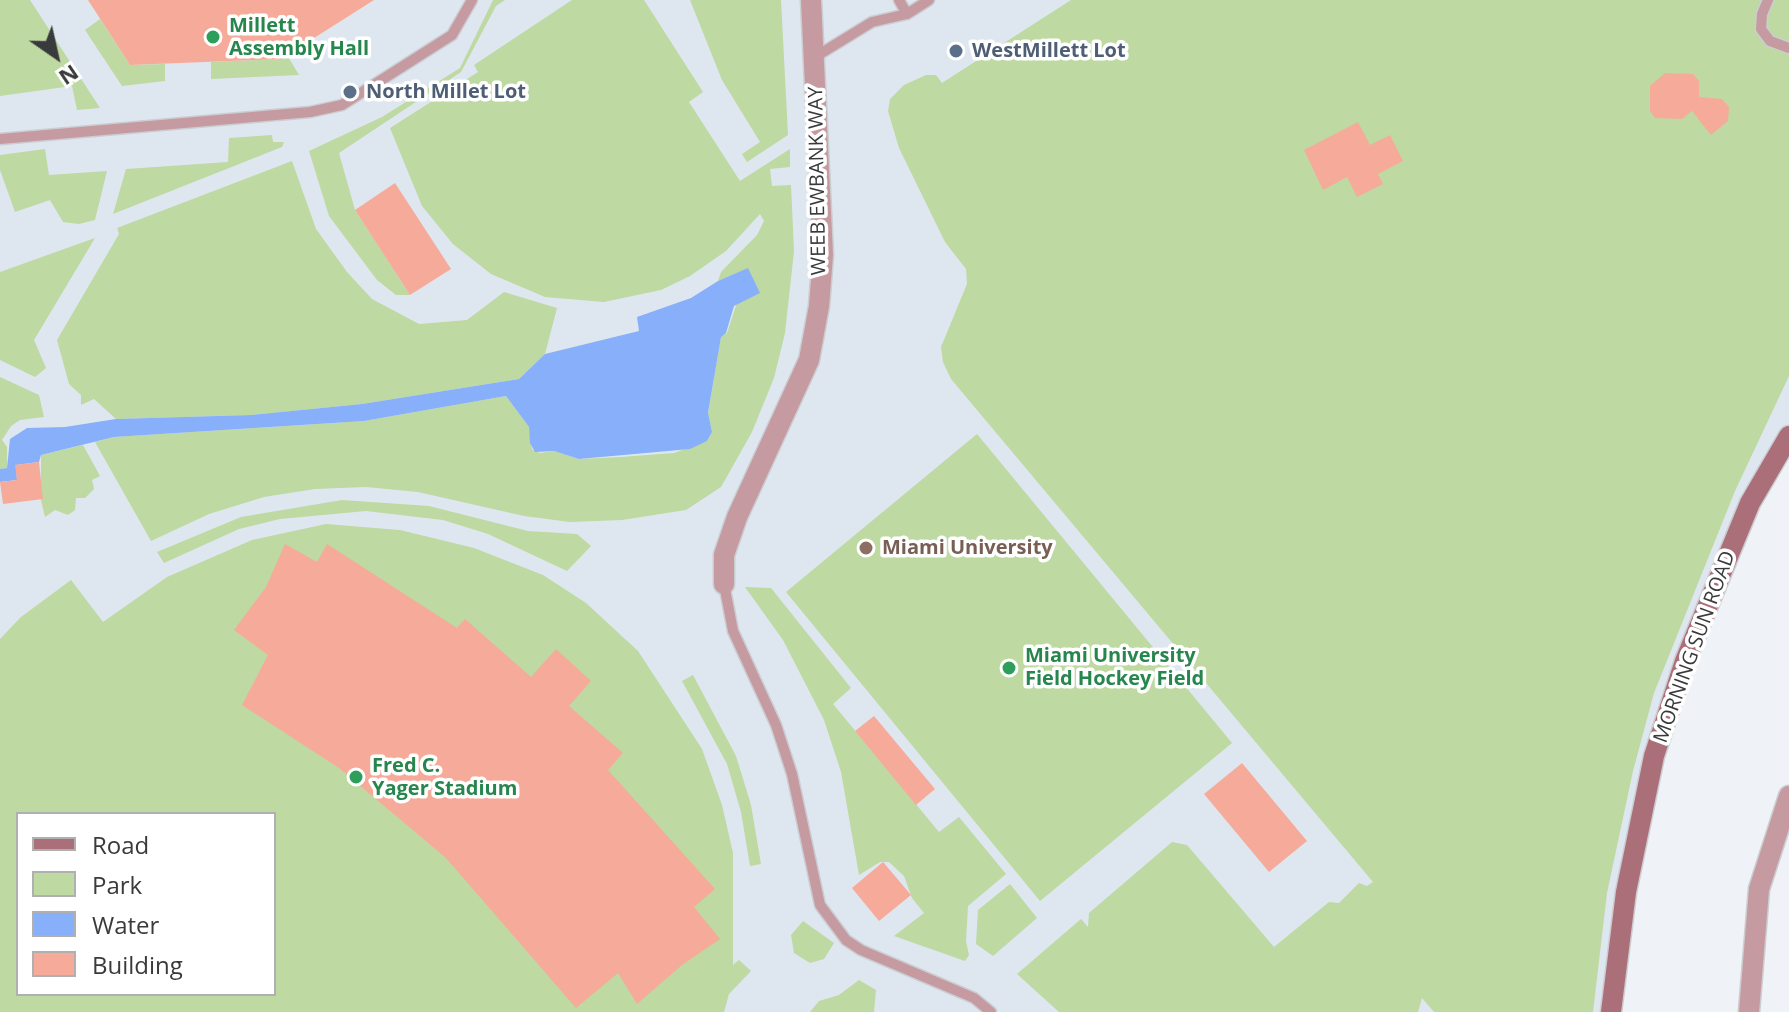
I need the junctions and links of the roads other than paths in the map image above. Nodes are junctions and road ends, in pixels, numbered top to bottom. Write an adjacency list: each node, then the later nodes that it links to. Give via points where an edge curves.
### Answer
1 (472, 0): 9 (lane, via 452,35 342,105)
2 (811, 0): 8 (street, WEEB EWBANK WAY)
3 (899, 0): 6 (lane)
4 (929, 0): 6 (lane)
5 (1768, 0): 7 (lane, via 1761,29 1770,41)
6 (907, 14): 8 (lane, via 872,22)
7 (1789, 48)
8 (815, 57): 11 (street, WEEB EWBANK WAY, via 823,255 819,306 809,360 724,555)
9 (0, 139)
10 (1789, 436): 14 (main road, MORNING SUN ROAD, via 1745,516 1685,661 1654,756 1626,892)
11 (724, 584): 13 (lane, via 733,631 792,774 820,905 846,940 861,950 974,998)
12 (1789, 796): 15 (street, via 1759,889)
13 (991, 1012)
14 (1611, 1012)
15 (1749, 1012)

